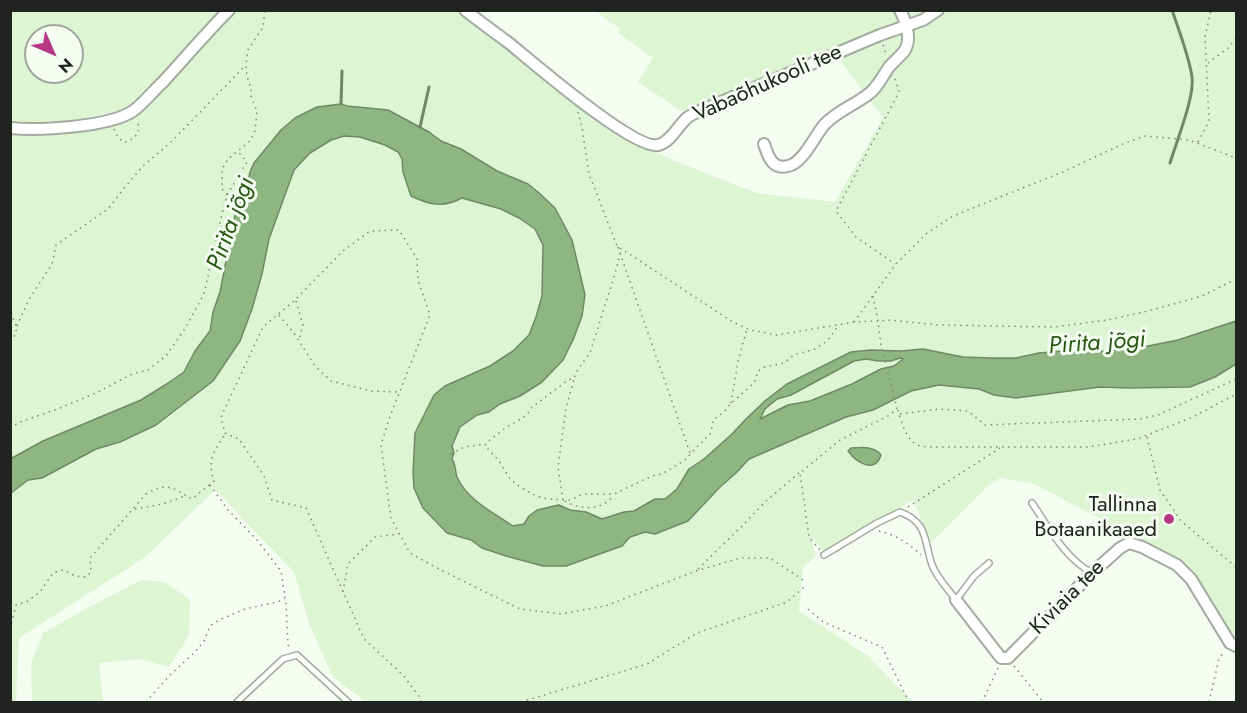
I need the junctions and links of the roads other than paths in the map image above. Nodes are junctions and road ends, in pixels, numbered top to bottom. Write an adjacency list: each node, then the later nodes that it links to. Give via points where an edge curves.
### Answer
1 (229, 10): 6 (street, via 132,111 107,121 44,129)
2 (465, 10): 5 (street, Vabaõhukooli tee, via 574,97 647,144 660,145 695,113)
3 (900, 10): 5 (street)
4 (938, 10): 5 (street, Vabaõhukooli tee)
5 (908, 25): 7 (street, via 906,48 872,92 835,115 792,165 776,165 769,159)
6 (10, 128)
7 (765, 144)
8 (1032, 503): 11 (lane, via 1061,546)
9 (824, 555): 12 (lane, via 900,512 912,516 925,534 932,566)
10 (989, 563): 12 (lane)
11 (1092, 573): 12 (street, Kiviaia tee, via 1004,658); 13 (street, Kiviaia tee, via 1129,543 1142,547 1177,565 1191,579)
12 (956, 600)
13 (1233, 644)
14 (237, 702): 15 (lane, via 283,659 297,655)
15 (348, 702)

